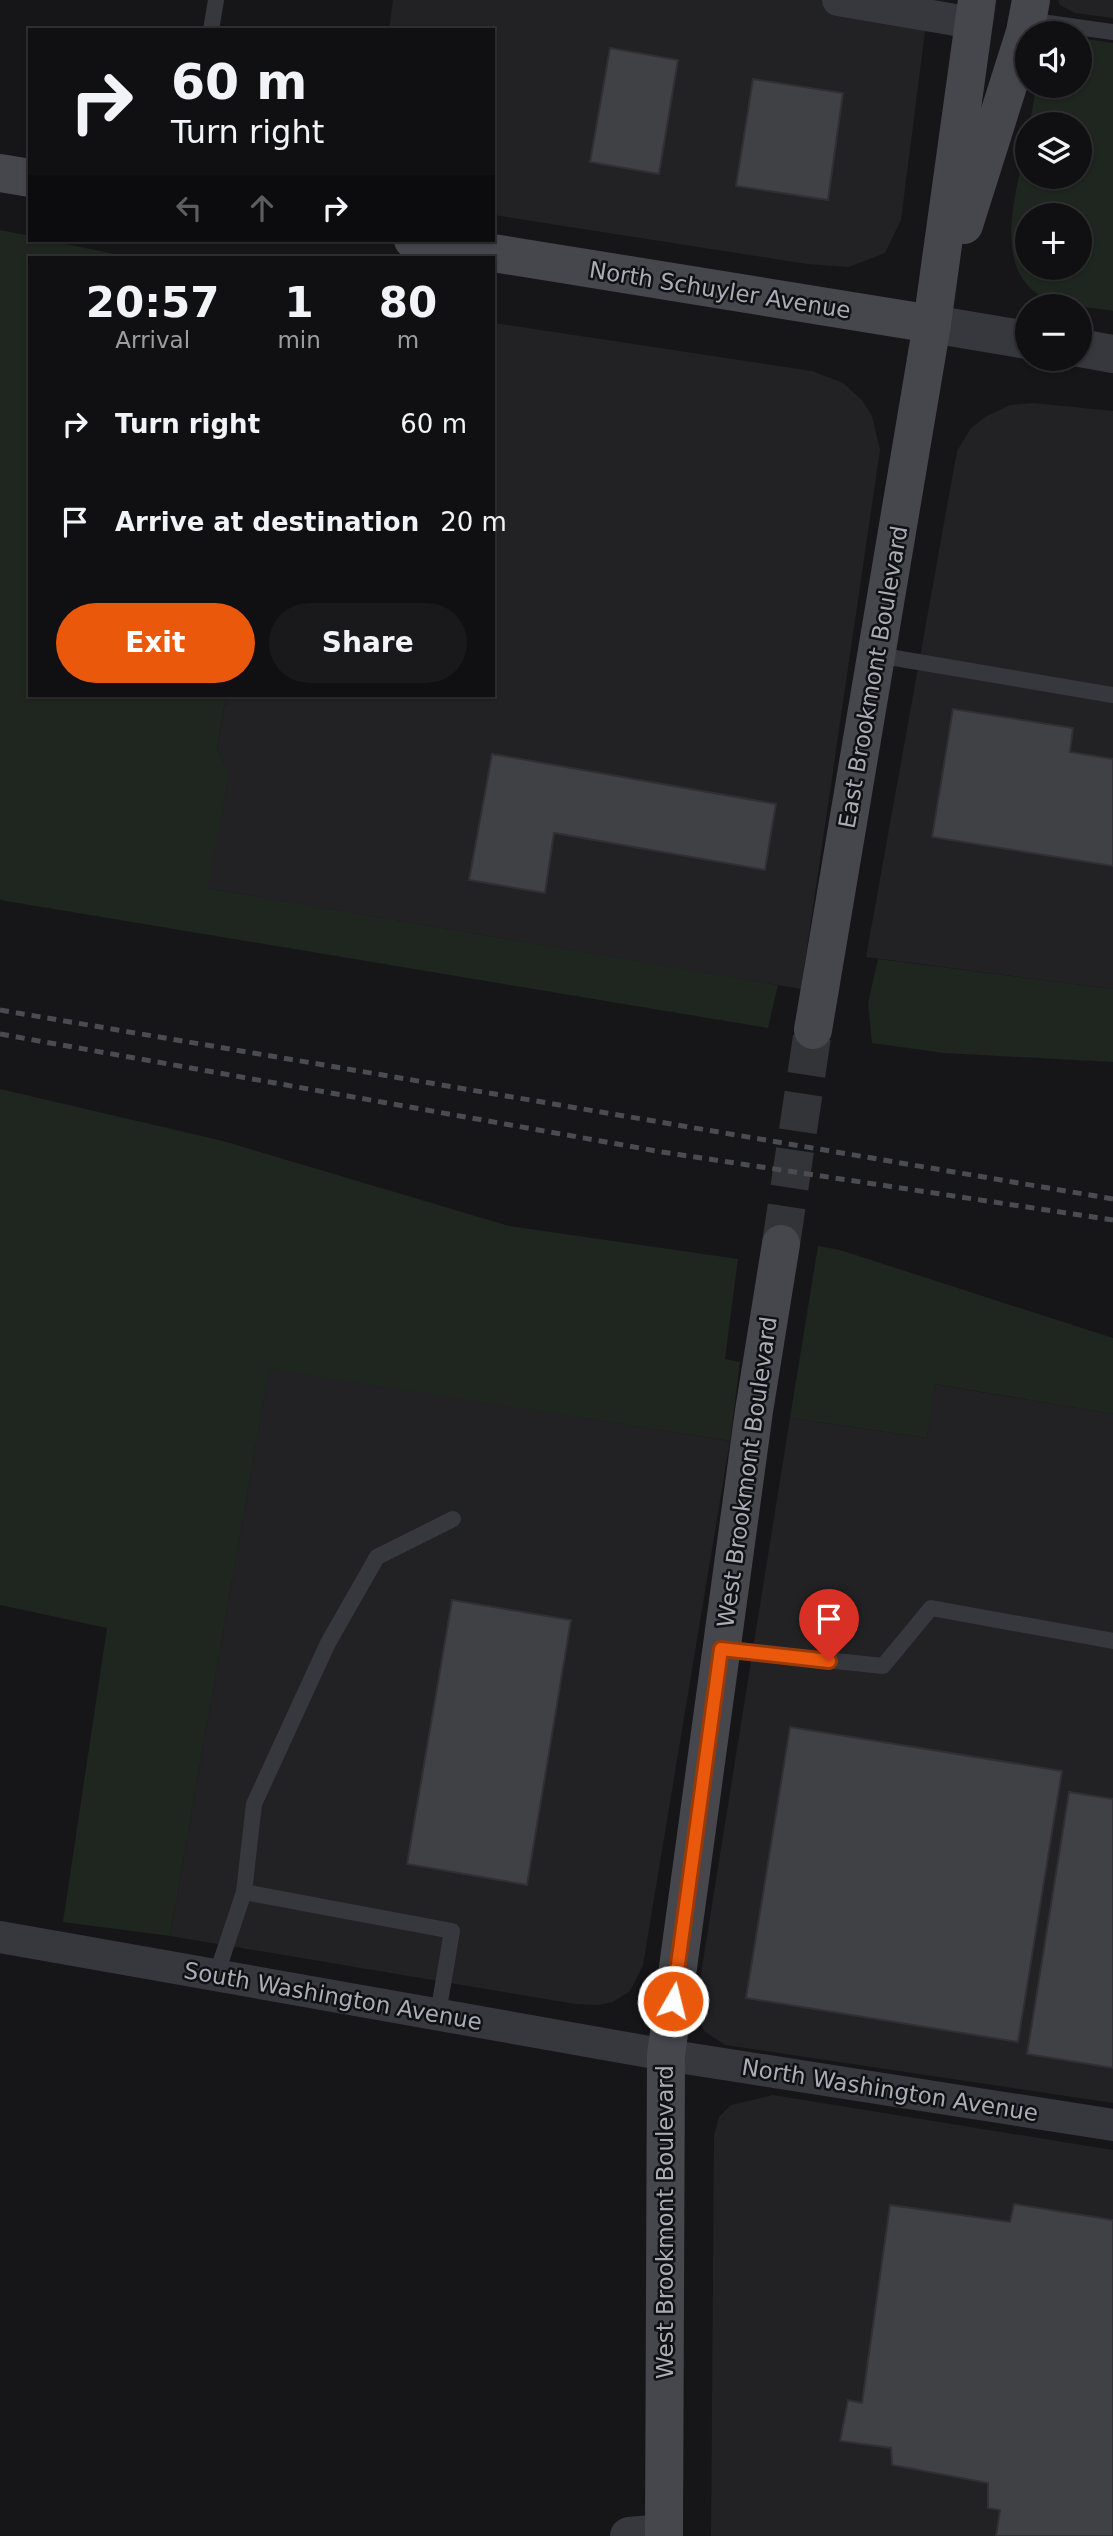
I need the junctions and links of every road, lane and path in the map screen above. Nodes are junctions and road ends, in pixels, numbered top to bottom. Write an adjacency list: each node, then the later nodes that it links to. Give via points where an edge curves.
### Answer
1 (216, 0): 5 (lane)
2 (838, 0): 4 (street)
3 (1029, 10): 6 (lane); 10 (main road, East Brookmont Boulevard)
4 (975, 12): 10 (main road, East Brookmont Boulevard)
5 (211, 28)
6 (1113, 32)
7 (0, 173): 8 (main road)
8 (28, 178)
9 (425, 242): 10 (main road, North Schuyler Avenue)
10 (932, 324): 11 (street, North Schuyler Avenue); 14 (main road, East Brookmont Boulevard)
11 (1015, 338)
12 (1092, 350): 13 (street)
13 (1113, 354)
14 (877, 655): 15 (lane); 16 (main road, East Brookmont Boulevard)
15 (1113, 695)
16 (813, 1030)
17 (781, 1244): 20 (main road, West Brookmont Boulevard)
18 (453, 1519): 21 (lane, via 377,1557 328,1643 254,1804)
19 (1113, 1641): 20 (lane, via 931,1608 883,1666)
20 (721, 1649): 25 (main road, West Brookmont Boulevard)
21 (244, 1892): 23 (lane); 24 (lane, via 452,1931)
22 (0, 1937): 23 (street, South Washington Avenue)
23 (216, 1976): 24 (street, South Washington Avenue)
24 (438, 2014): 25 (street, South Washington Avenue)
25 (666, 2055): 26 (street, North Washington Avenue); 27 (main road, West Brookmont Boulevard)
26 (1113, 2125)
27 (660, 2535)

